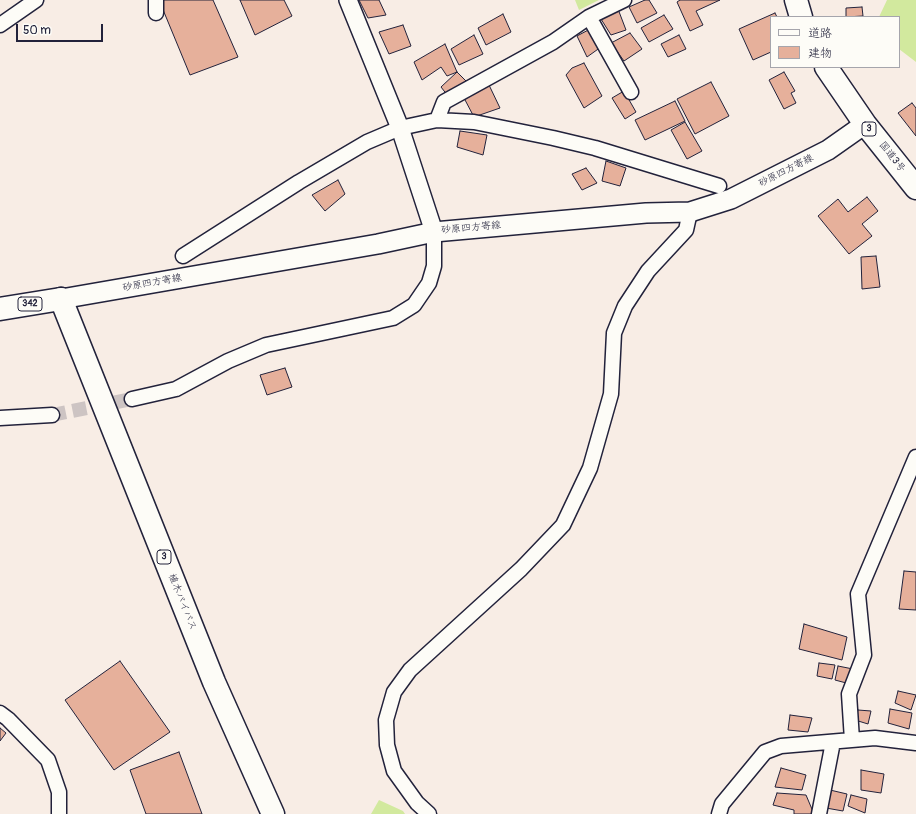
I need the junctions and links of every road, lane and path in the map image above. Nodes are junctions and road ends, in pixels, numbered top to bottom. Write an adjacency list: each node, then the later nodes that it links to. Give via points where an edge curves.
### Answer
1 (36, 0): 7 (street)
2 (348, 0): 12 (street)
3 (624, 0): 5 (street)
4 (796, 0): 6 (highway)
5 (589, 16): 9 (street); 10 (street, via 553,42 444,102)
6 (802, 16)
7 (0, 25)
8 (827, 68): 11 (highway, 国道3号 / 3)
9 (631, 92)
10 (438, 120): 12 (street); 13 (street, via 474,122 574,143)
11 (866, 124): 14 (highway, 国道3号 / 3); 15 (main road, 砂原四方寄線 / 342, via 828,150 745,192)
12 (400, 128): 16 (street); 17 (street, via 367,142)
13 (719, 186)
14 (916, 188)
15 (690, 212): 16 (main road, 砂原四方寄線 / 342, via 646,213); 30 (street, via 686,230 648,272 625,306 614,334 611,394 590,468 563,525 521,569 410,670 394,692 386,720 387,745 394,772 417,803)
16 (434, 232): 18 (main road, 砂原四方寄線 / 342); 20 (street, via 434,266 429,283 414,305 393,318 266,344 176,389)
17 (183, 256)
18 (61, 299): 19 (highway, 342); 29 (highway, 植木バイパス / 3, via 214,682)
19 (0, 309)
20 (132, 399)
21 (52, 415): 22 (street)
22 (0, 418)
23 (916, 457): 25 (street, via 858,594 864,655 849,694)
24 (0, 713): 28 (street, via 48,760 59,792)
25 (852, 740): 26 (street); 27 (street, via 875,738)
26 (833, 742): 31 (street, via 781,746 765,752 722,804); 32 (street)
27 (916, 743)
28 (59, 814)
29 (273, 814)
30 (429, 814)
31 (719, 814)
32 (819, 814)

